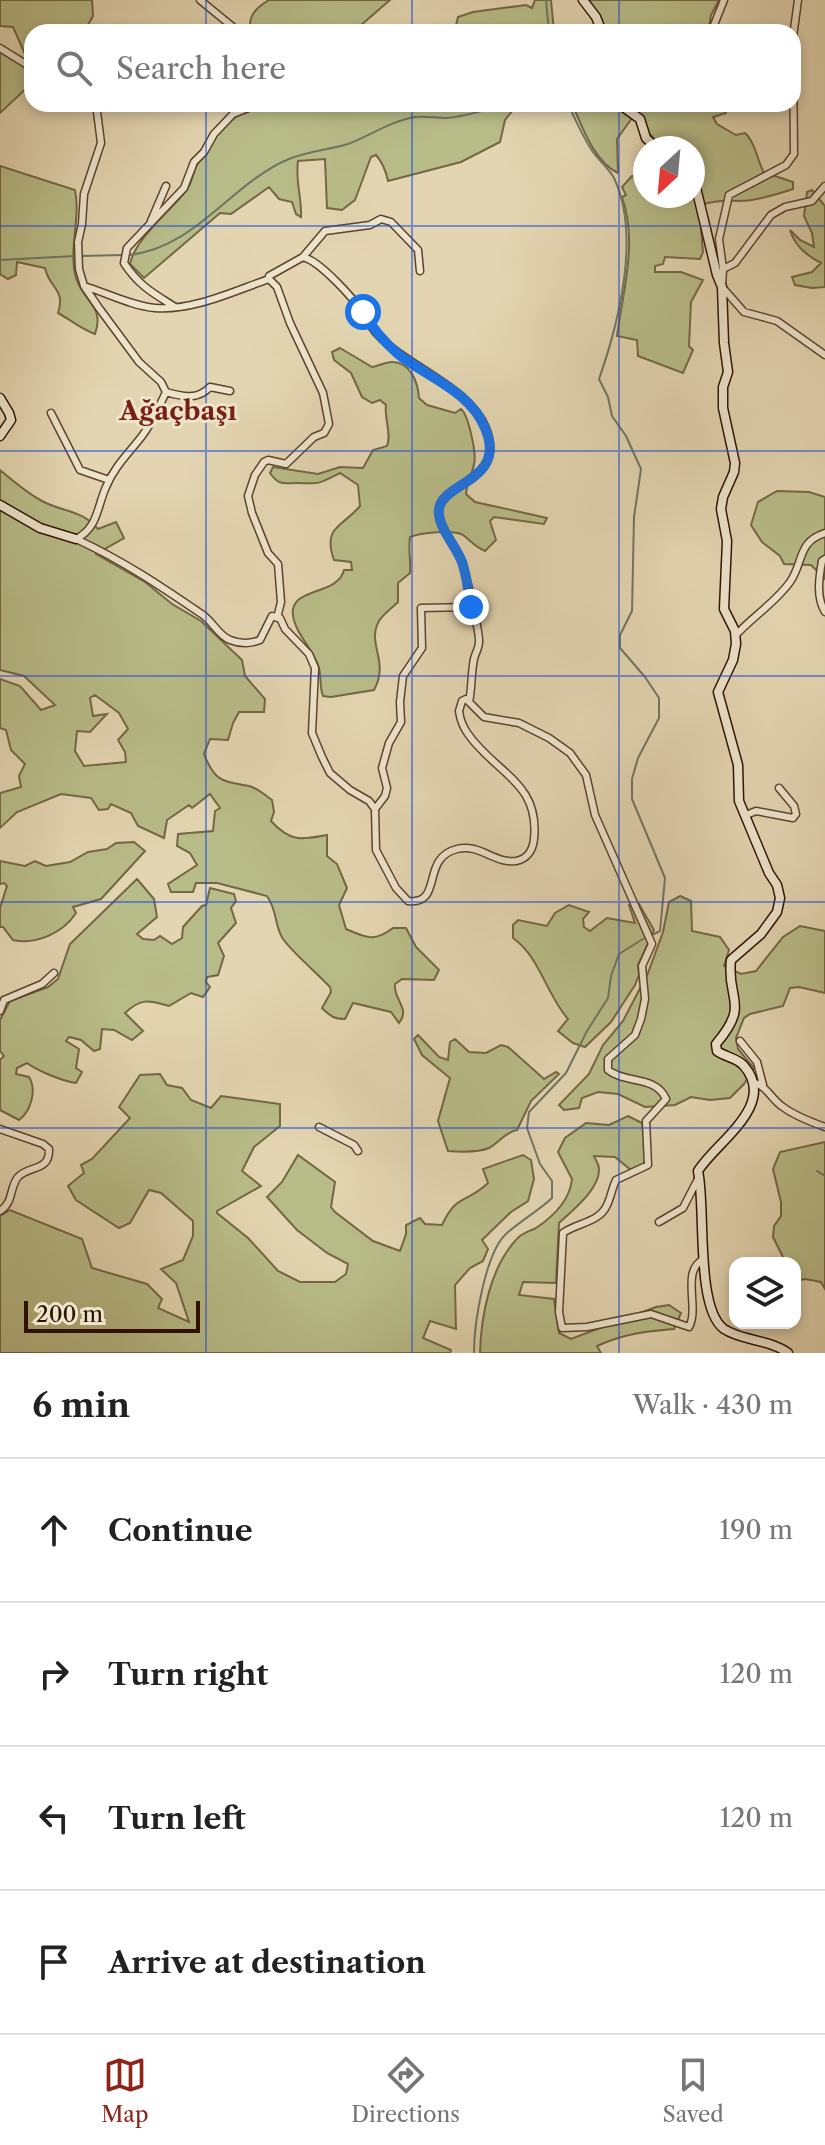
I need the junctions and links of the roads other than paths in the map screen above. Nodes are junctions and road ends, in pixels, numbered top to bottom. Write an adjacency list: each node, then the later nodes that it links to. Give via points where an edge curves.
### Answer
1 (200, 0): 5 (street)
2 (583, 0): 6 (street)
3 (724, 0): 7 (street)
4 (798, 0): 8 (street)
5 (229, 24)
6 (599, 24)
7 (714, 24)
8 (795, 24)
9 (0, 48): 10 (street)
10 (24, 63)
11 (97, 112): 24 (street, via 101,143 84,194 78,242)
12 (238, 112): 19 (street, via 214,134 184,188)
13 (630, 112): 15 (street, via 640,119)
14 (794, 112): 21 (street, via 794,154 786,165 729,195 719,239)
15 (645, 136)
16 (166, 186): 19 (street)
17 (825, 186): 21 (street, via 812,201 771,215 735,263)
18 (701, 208): 25 (street)
19 (148, 228): 26 (street, via 127,248 124,263 151,294)
20 (303, 257): 22 (street, via 325,231 381,219 391,222 418,250); 23 (street); 38 (street, via 347,293 375,332 400,355 473,408 486,429 485,467 439,510 462,562)
21 (723, 269): 25 (street)
22 (420, 271)
23 (269, 279): 26 (street); 40 (street, via 323,393 329,419 324,433 286,464 264,462 248,496 268,553 278,564)
24 (84, 286): 26 (street, via 153,308); 29 (street)
25 (722, 287): 27 (street, via 744,312 777,321); 41 (street, via 728,372 723,408 735,463 721,509 727,541 724,609)
26 (175, 307)
27 (825, 355)
28 (230, 391): 29 (street, via 210,387 198,396)
29 (166, 392): 33 (street, via 145,433)
30 (0, 398): 32 (street, via 11,420)
31 (51, 413): 33 (street, via 80,470)
32 (0, 436)
33 (109, 480): 36 (street, via 94,523)
34 (0, 505): 36 (street, via 40,528)
35 (825, 533): 41 (street, via 804,547 791,580)
36 (76, 539): 40 (street, via 166,588 229,640 260,640 272,616)
37 (825, 559): 39 (street, via 819,578)
38 (471, 607): 42 (street, via 479,641); 44 (street, via 421,608 422,648 403,676 401,722 382,768 385,796)
39 (825, 612)
40 (277, 618): 44 (street, via 315,668 312,733 330,773)
41 (735, 636): 45 (street, via 733,660 718,692)
42 (469, 702): 44 (street, via 462,701 459,711 468,735 531,803 535,826 525,858 508,861 467,846 447,851 435,865 424,898 408,901 376,850); 58 (street, via 484,717 519,723 570,753 586,775 595,815 652,944 642,966 645,999 635,1035 607,1063 615,1075 662,1090 666,1099 646,1121 648,1165 616,1180 600,1216 563,1233 562,1328 651,1314 689,1327 692,1275)
43 (779, 788): 45 (street, via 794,806 793,818 756,811)
44 (375, 809)
45 (746, 815): 49 (street, via 780,898 761,934 731,960 735,1012 716,1044 717,1051 745,1066)
46 (54, 973): 47 (street, via 4,1000)
47 (0, 1011)
48 (740, 1041): 50 (street, via 757,1062)
49 (753, 1082): 50 (street); 55 (street, via 747,1116 704,1162)
50 (763, 1085): 52 (street, via 778,1104)
51 (319, 1127): 54 (street)
52 (825, 1127)
53 (0, 1129): 56 (street, via 49,1149 47,1161 16,1180 7,1207)
54 (358, 1151)
55 (699, 1175): 57 (street, via 683,1208); 58 (street)
56 (0, 1211)
57 (659, 1222)
58 (704, 1259): 59 (street, via 708,1295 723,1328)
59 (788, 1353)

